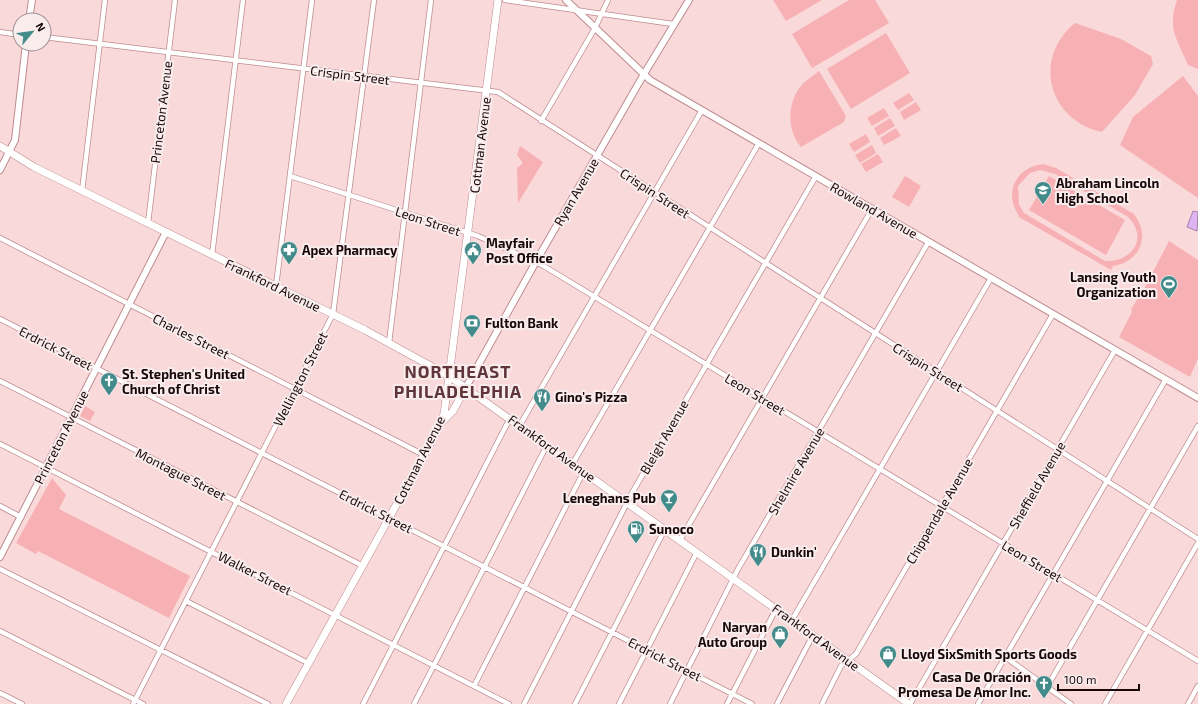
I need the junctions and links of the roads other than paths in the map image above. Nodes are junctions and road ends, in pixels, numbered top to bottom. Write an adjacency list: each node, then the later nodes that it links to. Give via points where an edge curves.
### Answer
1 (32, 0): 14 (street)
2 (105, 0): 21 (street)
3 (175, 0): 23 (street, Princeton Avenue)
4 (243, 0): 24 (street)
5 (312, 0): 25 (street)
6 (374, 0): 27 (street, Wellington Street)
7 (431, 0): 28 (street)
8 (498, 0): 29 (main road, Cottman Avenue)
9 (505, 0): 13 (street)
10 (566, 0): 13 (street, Rowland Avenue)
11 (608, 0): 15 (street)
12 (689, 0): 16 (street, Ryan Avenue)
13 (576, 10): 15 (street); 17 (street, Rowland Avenue)
14 (30, 12)
15 (600, 14): 16 (street); 17 (street)
16 (673, 24): 26 (street, Ryan Avenue)
17 (595, 28): 26 (street, Rowland Avenue); 31 (street)
18 (0, 32): 19 (street)
19 (12, 34)
20 (52, 39): 21 (street, Crispin Street)
21 (100, 44): 23 (street, Crispin Street); 39 (street)
22 (25, 52): 34 (street, via 15,136)
23 (168, 53): 24 (street, Crispin Street); 44 (street, Princeton Avenue)
24 (236, 61): 25 (street, Crispin Street); 50 (street)
25 (303, 69): 27 (street, Crispin Street); 37 (street)
26 (644, 74): 30 (street, Rowland Avenue); 35 (street, Ryan Avenue)
27 (364, 76): 28 (street, Crispin Street); 41 (street, Wellington Street)
28 (421, 83): 29 (street, Crispin Street); 43 (street)
29 (487, 91): 31 (street, Crispin Street, via 498,92); 47 (main road, Cottman Avenue)
30 (702, 110): 32 (street, Rowland Avenue); 40 (street)
31 (541, 120): 35 (street, Crispin Street)
32 (759, 143): 38 (street, Rowland Avenue); 45 (street)
33 (0, 146): 34 (main road, Frankford Avenue)
34 (10, 152): 36 (street); 39 (main road, Frankford Avenue)
35 (597, 155): 40 (street, Crispin Street); 51 (street, Ryan Avenue)
36 (0, 170)
37 (290, 176): 41 (street, Leon Street); 54 (street)
38 (816, 176): 42 (street, Rowland Avenue); 52 (street, Bleigh Avenue)
39 (82, 191): 44 (main road, Frankford Avenue)
40 (655, 193): 45 (street, Crispin Street); 55 (street)
41 (349, 195): 43 (street, Leon Street); 58 (street, Wellington Street)
42 (872, 209): 49 (street, Rowland Avenue); 56 (street)
43 (405, 214): 47 (street, Leon Street); 63 (street)
44 (148, 223): 46 (main road, Frankford Avenue)
45 (710, 228): 52 (street, Crispin Street); 61 (street)
46 (166, 232): 50 (main road, Frankford Avenue); 57 (street, Princeton Avenue)
47 (468, 233): 51 (street, Leon Street); 68 (main road, Cottman Avenue)
48 (0, 238): 57 (street, Charles Street)
49 (929, 241): 53 (street, Rowland Avenue); 62 (street, Shelmire Avenue)
50 (212, 255): 54 (main road, Frankford Avenue)
51 (536, 262): 55 (street, Leon Street); 71 (street, Ryan Avenue)
52 (765, 263): 56 (street, Crispin Street); 65 (street, Bleigh Avenue)
53 (991, 278): 59 (street, Rowland Avenue); 67 (street)
54 (276, 286): 58 (main road, Frankford Avenue)
55 (594, 297): 61 (street, Leon Street); 79 (street)
56 (820, 298): 62 (street, Crispin Street); 74 (street)
57 (129, 304): 66 (street, Princeton Avenue); 72 (street, Charles Street)
58 (333, 314): 63 (main road, Frankford Avenue); 72 (street, Wellington Street)
59 (1053, 314): 64 (street, Rowland Avenue); 75 (street, Chippendale Avenue)
60 (0, 319): 66 (street, Erdrick Street)
61 (650, 332): 65 (street, Leon Street); 87 (street)
62 (875, 333): 67 (street, Crispin Street); 81 (street, Shelmire Avenue)
63 (389, 343): 68 (main road, Frankford Avenue)
64 (1115, 350): 69 (street, Rowland Avenue); 84 (street, Sheffield Avenue)
65 (706, 365): 74 (street, Leon Street); 93 (street, Bleigh Avenue)
66 (96, 369): 76 (street, Princeton Avenue); 85 (street, Erdrick Street)
67 (936, 372): 75 (street, Crispin Street); 89 (street)
68 (449, 376): 71 (main road, Frankford Avenue); 78 (main road, Cottman Avenue, via 445,409)
69 (1166, 379): 73 (street, Rowland Avenue); 91 (street)
70 (0, 381): 76 (street, Montague Street)
71 (466, 387): 77 (main road, Frankford Avenue); 78 (main road, via 453,411)
72 (295, 388): 85 (street, Wellington Street); 86 (street, Charles Street)
73 (1198, 398)
74 (762, 399): 81 (street, Leon Street); 101 (street)
75 (997, 411): 84 (street, Crispin Street); 95 (street, Chippendale Avenue)
76 (71, 418): 88 (street, Princeton Avenue); 92 (street, Montague Street)
77 (510, 418): 79 (main road, Frankford Avenue); 104 (street)
78 (440, 425): 86 (main road, Cottman Avenue)
79 (520, 425): 83 (main road, Frankford Avenue)
80 (1198, 426): 96 (street)
81 (818, 432): 89 (street, Leon Street); 112 (street, Shelmire Avenue)
82 (0, 444): 88 (street, Walker Street)
83 (547, 445): 87 (main road, Frankford Avenue); 109 (street)
84 (1058, 450): 91 (street, Crispin Street); 103 (street, Sheffield Avenue)
85 (262, 452): 92 (street, Wellington Street); 98 (street, Erdrick Street)
86 (424, 455): 98 (main road, Cottman Avenue)
87 (573, 464): 90 (main road, Frankford Avenue)
88 (46, 467): 97 (street, Princeton Avenue); 105 (street, Walker Street)
89 (880, 469): 95 (street, Leon Street); 119 (street)
90 (584, 471): 93 (main road, Frankford Avenue); 113 (street)
91 (1107, 481): 96 (street, Crispin Street); 111 (street)
92 (237, 502): 105 (street, Wellington Street); 108 (street, Montague Street)
93 (627, 502): 99 (main road, Frankford Avenue); 117 (street, Bleigh Avenue)
94 (0, 506): 97 (street)
95 (941, 507): 103 (street, Leon Street); 128 (street, Chippendale Avenue, via 856,654)
96 (1150, 508): 100 (street, Crispin Street); 114 (street)
97 (21, 517): 107 (street, Princeton Avenue)
98 (389, 517): 104 (street, Erdrick Street); 108 (main road, Cottman Avenue)
99 (665, 529): 101 (main road, Frankford Avenue); 122 (street)
100 (1198, 539)
101 (680, 540): 106 (main road, Frankford Avenue)
102 (1198, 543): 120 (street)
103 (1003, 544): 111 (street, Leon Street); 154 (street, Sheffield Avenue)
104 (445, 546): 109 (street, Erdrick Street); 124 (street)
105 (212, 551): 115 (street, Wellington Street); 118 (street, Walker Street)
106 (697, 552): 112 (main road, Frankford Avenue); 126 (street)
107 (0, 557)
108 (362, 566): 118 (main road, Cottman Avenue)
109 (484, 566): 113 (street, Erdrick Street); 131 (street)
110 (0, 569): 125 (street)
111 (1053, 574): 114 (street, Leon Street); 127 (street)
112 (734, 578): 116 (main road, Frankford Avenue); 132 (street, Shelmire Avenue)
113 (524, 587): 117 (street, Erdrick Street); 133 (street)
114 (1097, 600): 120 (street, Leon Street); 135 (street)
115 (186, 601): 125 (street, Wellington Street); 130 (street)
116 (776, 608): 119 (main road, Frankford Avenue); 137 (street)
117 (572, 611): 122 (street, Erdrick Street); 146 (street, Bleigh Avenue)
118 (336, 615): 124 (street, Walker Street); 130 (main road, Cottman Avenue)
119 (792, 620): 123 (main road, Frankford Avenue)
120 (1147, 630): 129 (street, Leon Street); 157 (street)
121 (0, 631): 138 (street)
122 (612, 632): 126 (street, Erdrick Street); 147 (street)
123 (813, 635): 128 (main road, Frankford Avenue); 152 (street)
124 (394, 645): 131 (street, Walker Street); 143 (street)
125 (161, 650): 138 (street, Wellington Street); 141 (street)
126 (647, 650): 132 (street, Erdrick Street); 148 (street)
127 (1005, 657): 135 (street); 155 (street)
128 (848, 660): 153 (street, Chippendale Avenue, via 841,666); 154 (main road, Frankford Avenue)
129 (1198, 661)
130 (308, 663): 142 (main road, Cottman Avenue)
131 (434, 665): 133 (street, Walker Street); 144 (street)
132 (687, 670): 137 (street, Erdrick Street); 149 (street, Shelmire Avenue)
133 (474, 686): 145 (street, Walker Street)
134 (1198, 686): 158 (street)
135 (1047, 687): 156 (street)
136 (0, 693): 139 (street)
137 (732, 694): 150 (street); 151 (street, Erdrick Street)
138 (134, 702): 140 (street)
139 (22, 704)
140 (143, 704)
141 (268, 704)
142 (286, 704)
143 (364, 704)
144 (414, 704)
145 (509, 704)
146 (524, 704)
147 (575, 704)
148 (619, 704)
149 (670, 704)
150 (727, 704)
151 (752, 704)
152 (777, 704)
153 (822, 704)
154 (909, 704)
155 (978, 704)
156 (1071, 704)
157 (1104, 704)
158 (1188, 704)

